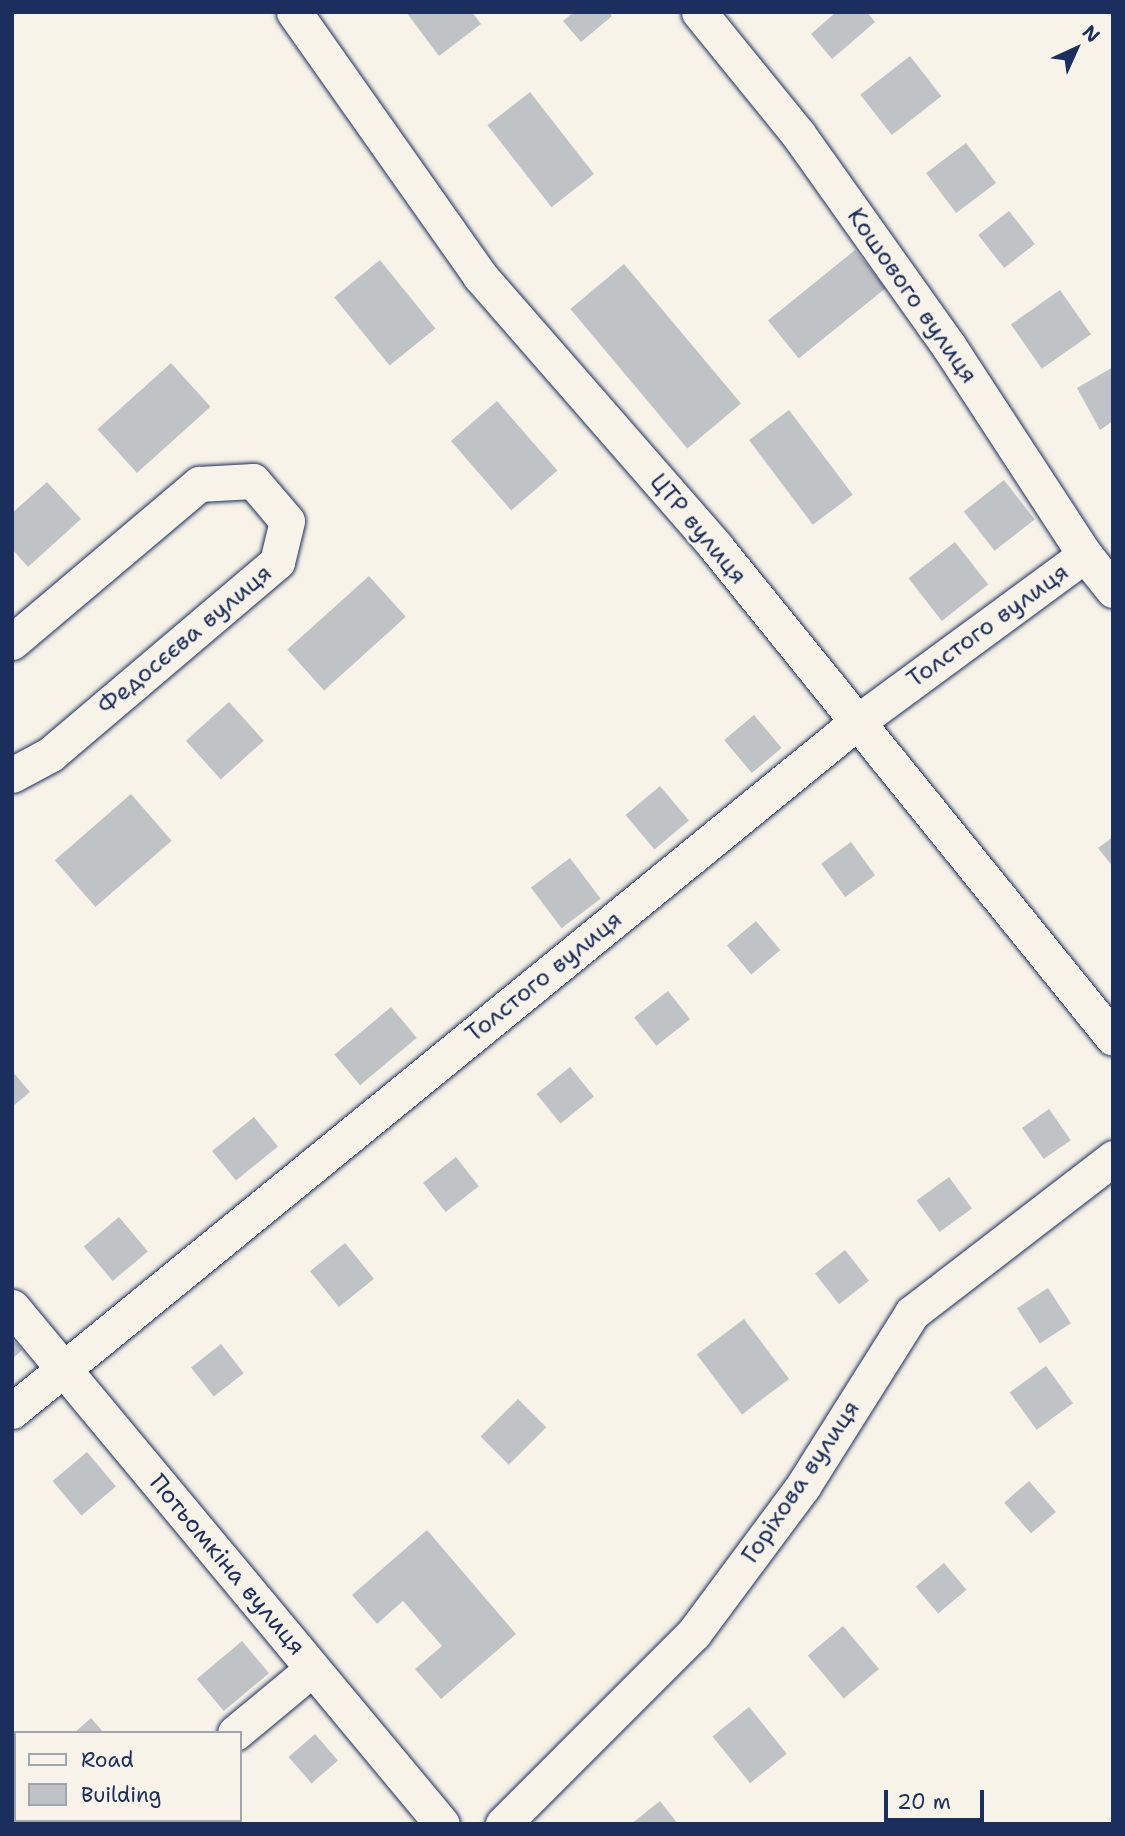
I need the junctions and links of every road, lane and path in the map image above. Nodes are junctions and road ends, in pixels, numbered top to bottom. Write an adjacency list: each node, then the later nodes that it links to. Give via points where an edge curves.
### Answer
1 (294, 12): 6 (street, ЦТР вулиця, via 480,276 716,547)
2 (699, 12): 3 (street, Кошового вулиця, via 798,134 933,323)
3 (1085, 555): 4 (street, Кошового вулиця); 6 (street, Толстого вулиця)
4 (1113, 590)
5 (12, 642): 7 (street, Федосєєва вулиця, via 199,484 253,481 287,521 277,562 51,754)
6 (856, 723): 8 (street, ЦТР вулиця); 11 (street, Толстого вулиця)
7 (12, 775)
8 (1113, 1038)
9 (1113, 1158): 16 (street, Горіхова вулиця, via 912,1313 803,1486 694,1633)
10 (12, 1307): 11 (street, Потьомкіна вулиця)
11 (64, 1368): 12 (street, Толстого вулиця); 13 (street, Потьомкіна вулиця)
12 (12, 1411)
13 (312, 1669): 14 (street); 15 (street, Потьомкіна вулиця)
14 (237, 1731)
15 (442, 1824)
16 (503, 1824)

